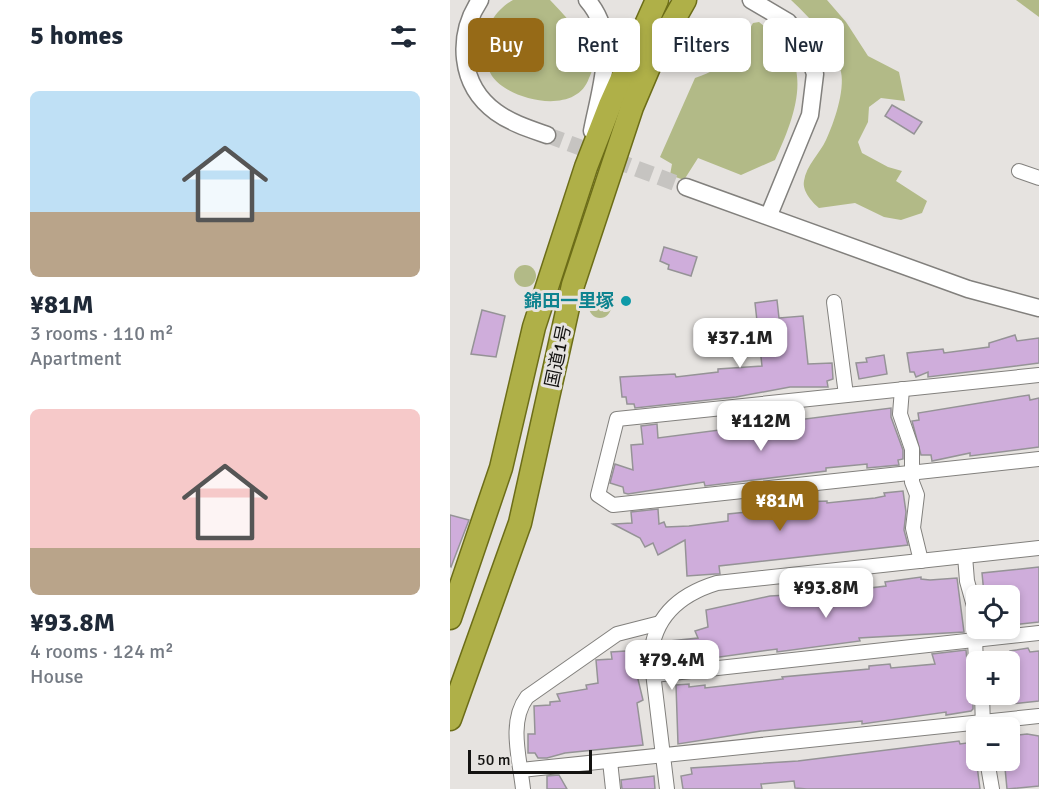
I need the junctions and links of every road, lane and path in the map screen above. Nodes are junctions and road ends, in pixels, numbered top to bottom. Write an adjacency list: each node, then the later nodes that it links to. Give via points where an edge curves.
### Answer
1 (480, 0): 10 (street, via 469,16 464,34 464,56 472,83 496,112 524,128)
2 (586, 0): 11 (street, via 604,32 607,58)
3 (657, 0): 11 (highway, 国道1号)
4 (685, 0): 7 (highway, 国道1号)
5 (699, 0): 8 (street)
6 (751, 0): 15 (street, via 788,22 804,42 815,74 810,115)
7 (675, 18)
8 (684, 18)
9 (652, 60): 33 (highway, 国道1号, via 632,107 573,285 520,523)
10 (547, 135)
11 (586, 167): 26 (highway, 国道1号, via 534,327 501,468)
12 (1019, 171): 13 (street)
13 (1039, 178)
14 (686, 187): 15 (street)
15 (769, 215): 17 (street, via 968,289)
16 (834, 302): 20 (street)
17 (1039, 308)
18 (1039, 375): 19 (street)
19 (902, 389): 20 (street); 22 (street, via 900,414 912,449)
20 (846, 395): 22 (street, via 617,419 598,495 614,505)
21 (1039, 459): 22 (street)
22 (912, 473): 25 (street, via 917,495 913,528)
23 (1039, 548): 24 (street)
24 (965, 556): 25 (street); 29 (street, via 974,606)
25 (921, 561): 27 (street, via 717,583 683,597)
26 (450, 618)
27 (660, 623): 31 (street, via 652,640); 38 (street, via 616,634 526,697 517,717)
28 (1039, 633): 29 (street)
29 (975, 640): 30 (street); 31 (street)
30 (975, 651)
31 (654, 675): 36 (street)
32 (1039, 716): 34 (street)
33 (450, 719)
34 (1020, 719)
35 (966, 727): 36 (street)
36 (663, 755): 37 (street); 42 (street)
37 (610, 761): 38 (street); 41 (street)
38 (521, 770): 40 (street)
39 (989, 771): 43 (street)
40 (523, 789)
41 (613, 789)
42 (667, 789)
43 (992, 789)

